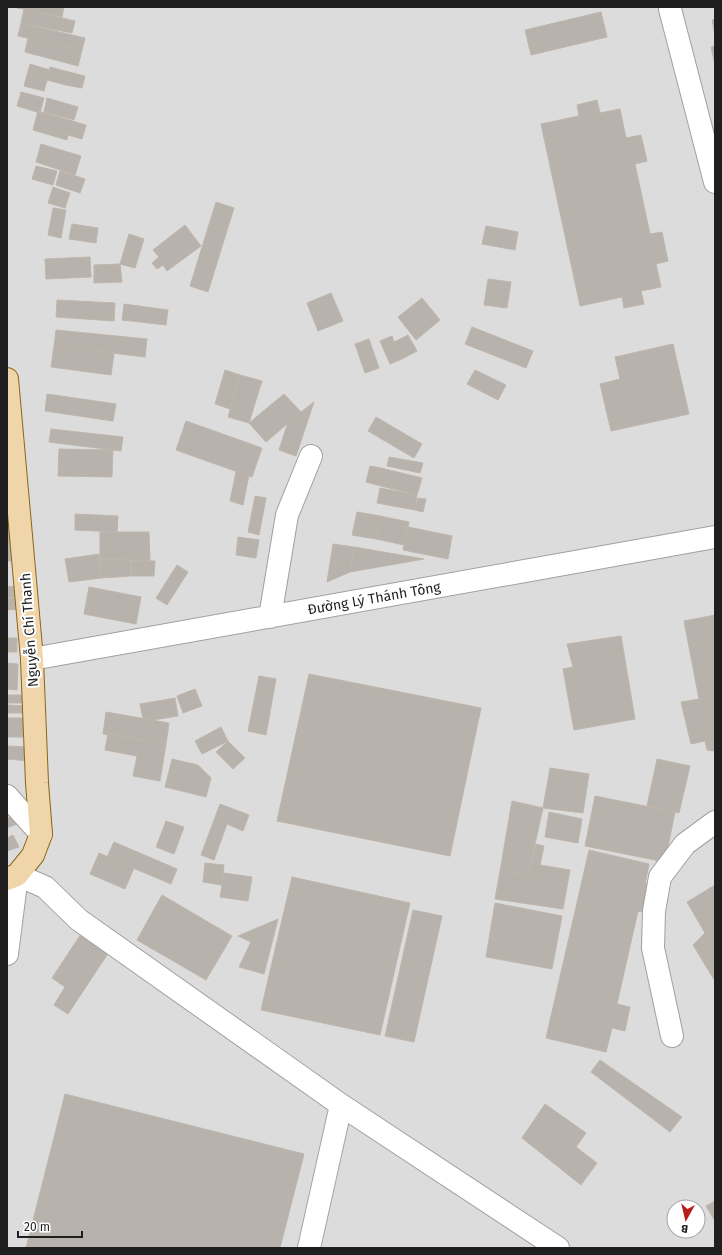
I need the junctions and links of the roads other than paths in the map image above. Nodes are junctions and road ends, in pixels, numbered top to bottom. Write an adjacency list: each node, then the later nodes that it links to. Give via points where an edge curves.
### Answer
1 (670, 9): 2 (street)
2 (715, 182)
3 (7, 379): 7 (main road, Nguyễn Chí Thanh)
4 (311, 456): 6 (street, via 287,515)
5 (715, 537): 6 (street, Đường Lý Thánh Tông)
6 (270, 617): 7 (street, Đường Lý Thánh Tông)
7 (32, 659): 10 (main road, Nguyễn Chí Thanh)
8 (7, 796): 10 (street)
9 (715, 822): 13 (street, via 685,844 660,877 654,911 653,948)
10 (41, 834): 11 (main road, Nguyễn Chí Thanh, via 33,855)
11 (12, 877): 12 (street); 14 (street, via 45,887 79,920)
12 (7, 954)
13 (672, 1036)
14 (341, 1105): 15 (street); 16 (street)
15 (309, 1248)
16 (558, 1248)

